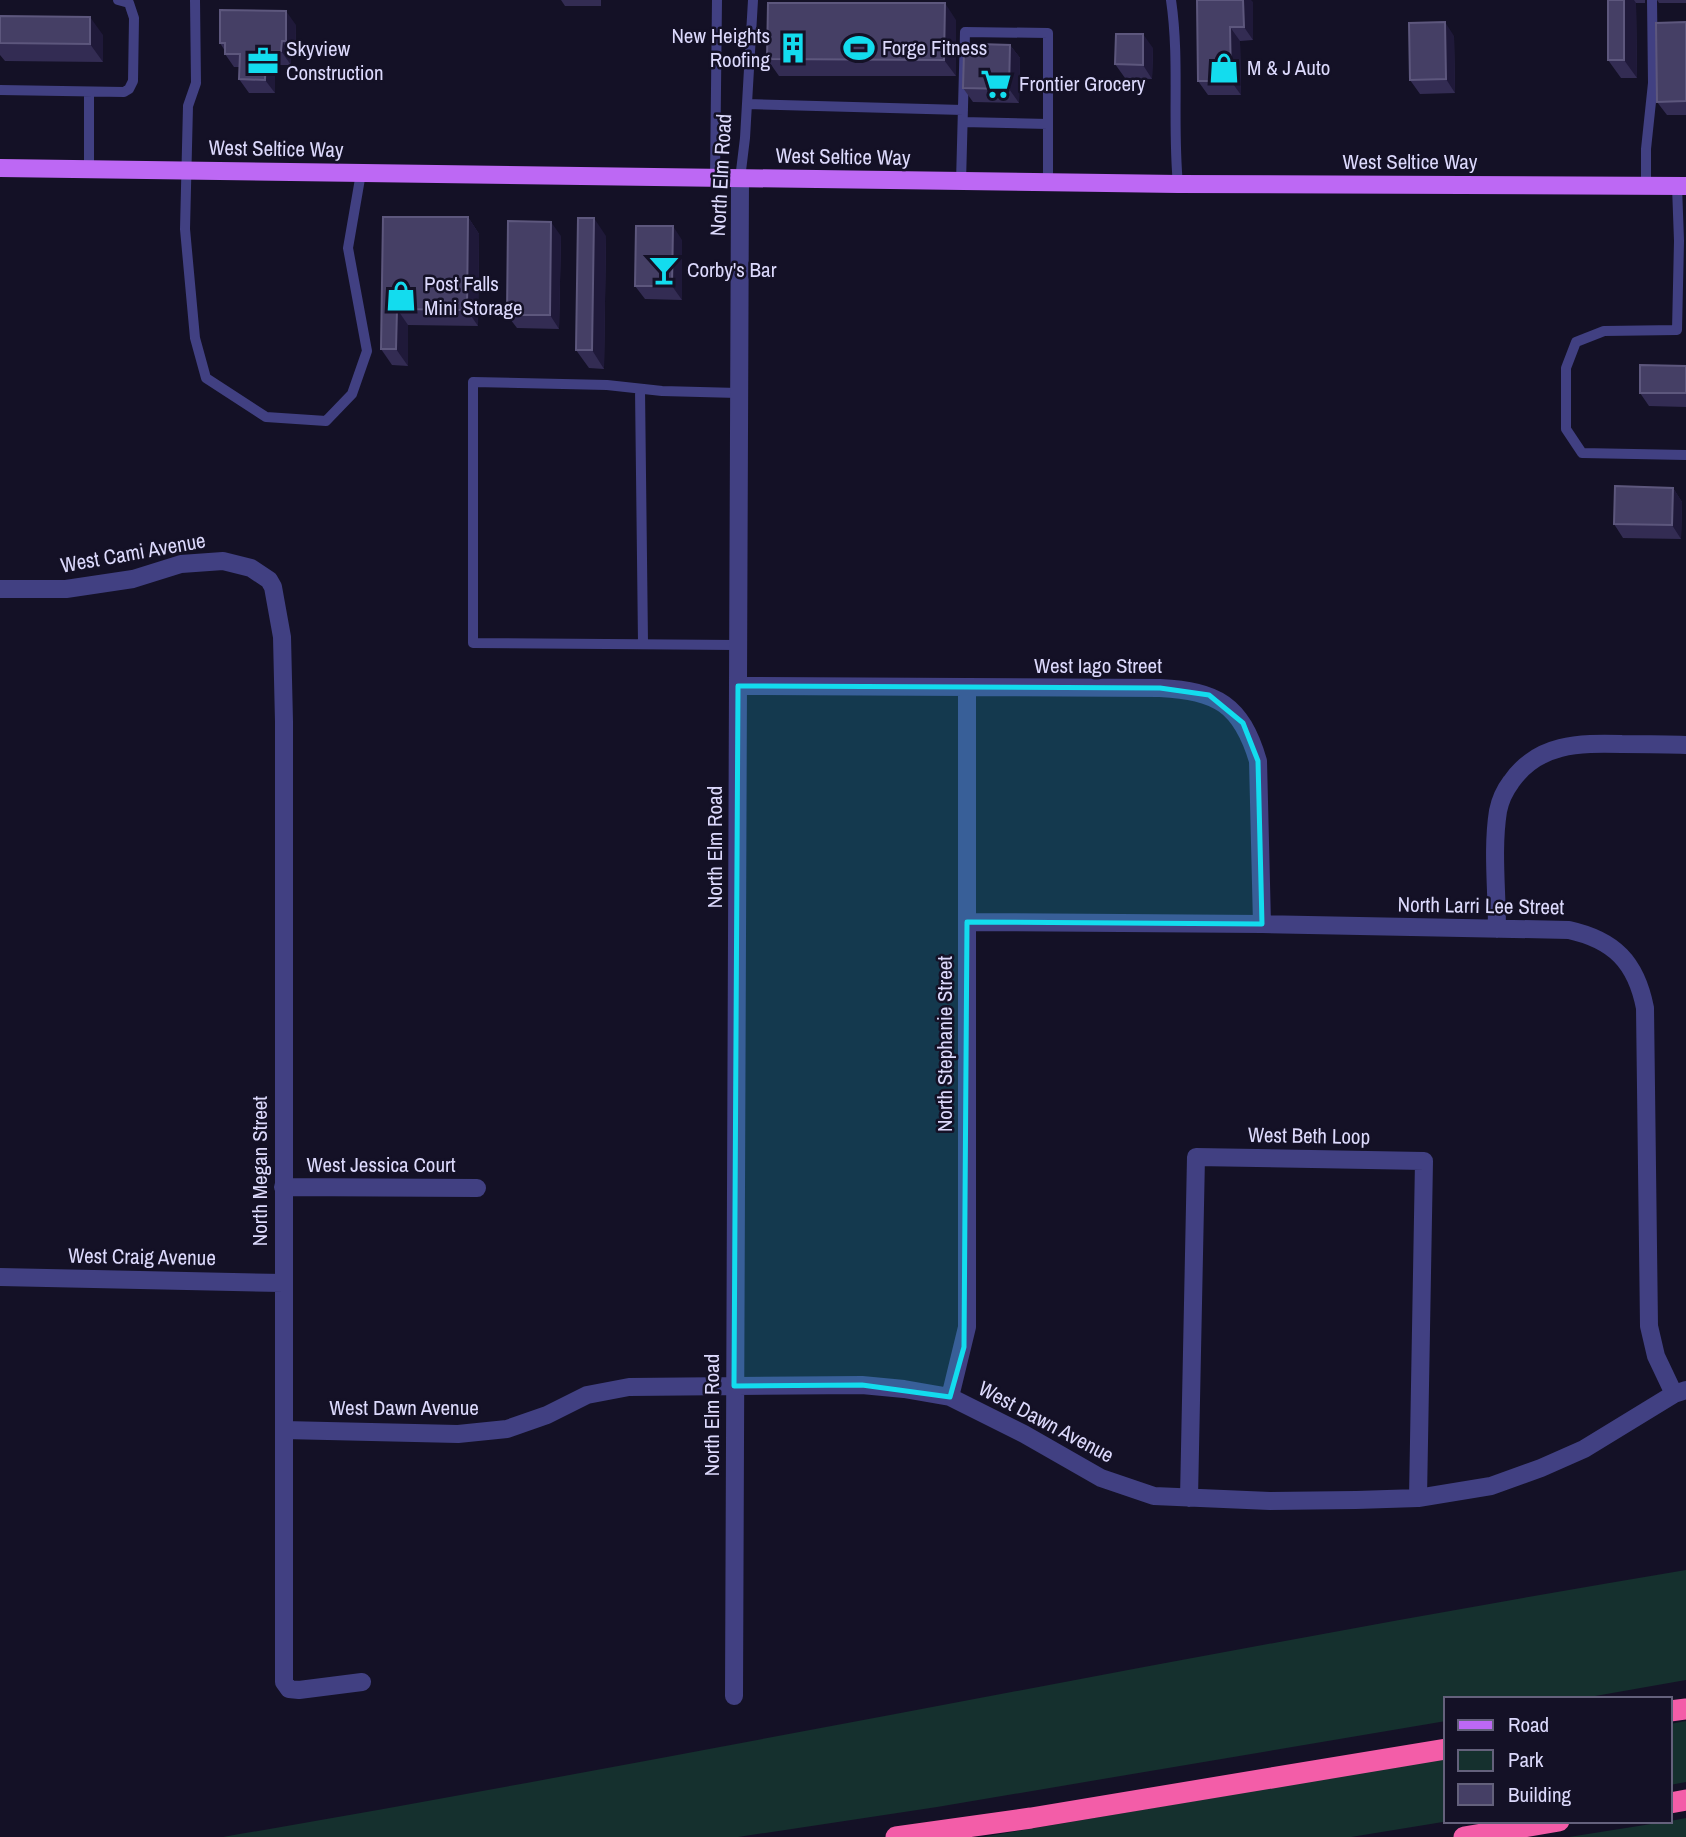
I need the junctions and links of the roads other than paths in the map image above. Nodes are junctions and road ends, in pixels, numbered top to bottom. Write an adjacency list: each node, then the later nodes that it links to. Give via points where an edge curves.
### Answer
1 (118, 0): 8 (lane, via 129,3 135,18 133,81 124,93)
2 (195, 0): 15 (lane, via 196,83 188,106)
3 (717, 0): 17 (lane)
4 (753, 0): 9 (lane, North Elm Road)
5 (1171, 0): 21 (lane)
6 (1652, 0): 22 (lane, via 1653,83)
7 (0, 90): 8 (lane)
8 (89, 92): 14 (lane)
9 (747, 104): 10 (lane); 18 (lane, North Elm Road)
10 (963, 110): 11 (lane); 12 (lane, via 965,32 1048,33)
11 (963, 122): 12 (lane); 19 (lane)
12 (1048, 124): 20 (lane)
13 (0, 168): 14 (main road, West Seltice Way)
14 (89, 169): 15 (main road, West Seltice Way)
15 (186, 170): 16 (main road, West Seltice Way); 16 (lane, via 187,258 195,338 206,378 265,417 326,421 352,394 368,351 348,248)
16 (361, 173): 17 (main road, West Seltice Way)
17 (715, 178): 18 (main road, West Seltice Way)
18 (740, 179): 19 (main road, West Seltice Way); 26 (street, North Elm Road)
19 (961, 182): 20 (main road, West Seltice Way)
20 (1048, 183): 21 (main road, West Seltice Way)
21 (1178, 184): 22 (main road, West Seltice Way)
22 (1646, 186): 23 (main road, West Seltice Way)
23 (1681, 186): 24 (lane)
24 (1681, 330): 27 (lane, via 1604,331 1576,342 1566,368 1566,429 1582,453)
25 (640, 389): 26 (lane); 30 (lane); 30 (lane, via 473,382 473,643)
26 (738, 393): 31 (street, North Elm Road)
27 (1686, 455)
28 (269, 580): 29 (street, West Cami Avenue, via 251,568 223,561 181,564 133,579 66,589); 38 (street, North Megan Street, via 282,637)
29 (0, 589)
30 (643, 643): 31 (lane)
31 (737, 645): 32 (street, North Elm Road)
32 (738, 685): 33 (street, West Iago Street); 42 (street, North Elm Road)
33 (967, 688): 35 (street, North Stephanie Street); 36 (street, West Iago Street, via 1189,690 1228,707 1243,723 1258,761)
34 (1686, 745): 37 (street, via 1562,746 1518,772 1506,789 1496,827)
35 (967, 922): 36 (street, North Larri Lee Street); 44 (street, North Stephanie Street, via 967,1326)
36 (1262, 924): 37 (street, North Larri Lee Street)
37 (1497, 929): 43 (street, North Larri Lee Street, via 1569,930 1591,935 1621,954 1642,990 1649,1326 1656,1356)
38 (283, 1187): 39 (street, West Jessica Court); 41 (street, North Megan Street)
39 (477, 1188)
40 (0, 1277): 41 (street, West Craig Avenue)
41 (283, 1283): 45 (street, North Megan Street)
42 (734, 1386): 44 (street, West Dawn Avenue, via 862,1385); 45 (street, West Dawn Avenue, via 629,1387 587,1395 507,1429 457,1434); 49 (street, North Elm Road)
43 (1680, 1392): 47 (street, West Dawn Avenue, via 1584,1449 1541,1468 1491,1486)
44 (950, 1397): 46 (street, West Dawn Avenue, via 1101,1478 1153,1496)
45 (284, 1430): 48 (street, North Megan Street, via 284,1682 289,1689 299,1690)
46 (1189, 1498): 47 (street, West Dawn Avenue); 47 (street, West Beth Loop, via 1196,1157 1424,1161)
47 (1418, 1498)
48 (362, 1682)
49 (734, 1696)
50 (1444, 1749): 52 (highway)
51 (1547, 1823): 53 (highway)
52 (896, 1837)
53 (1464, 1837)

